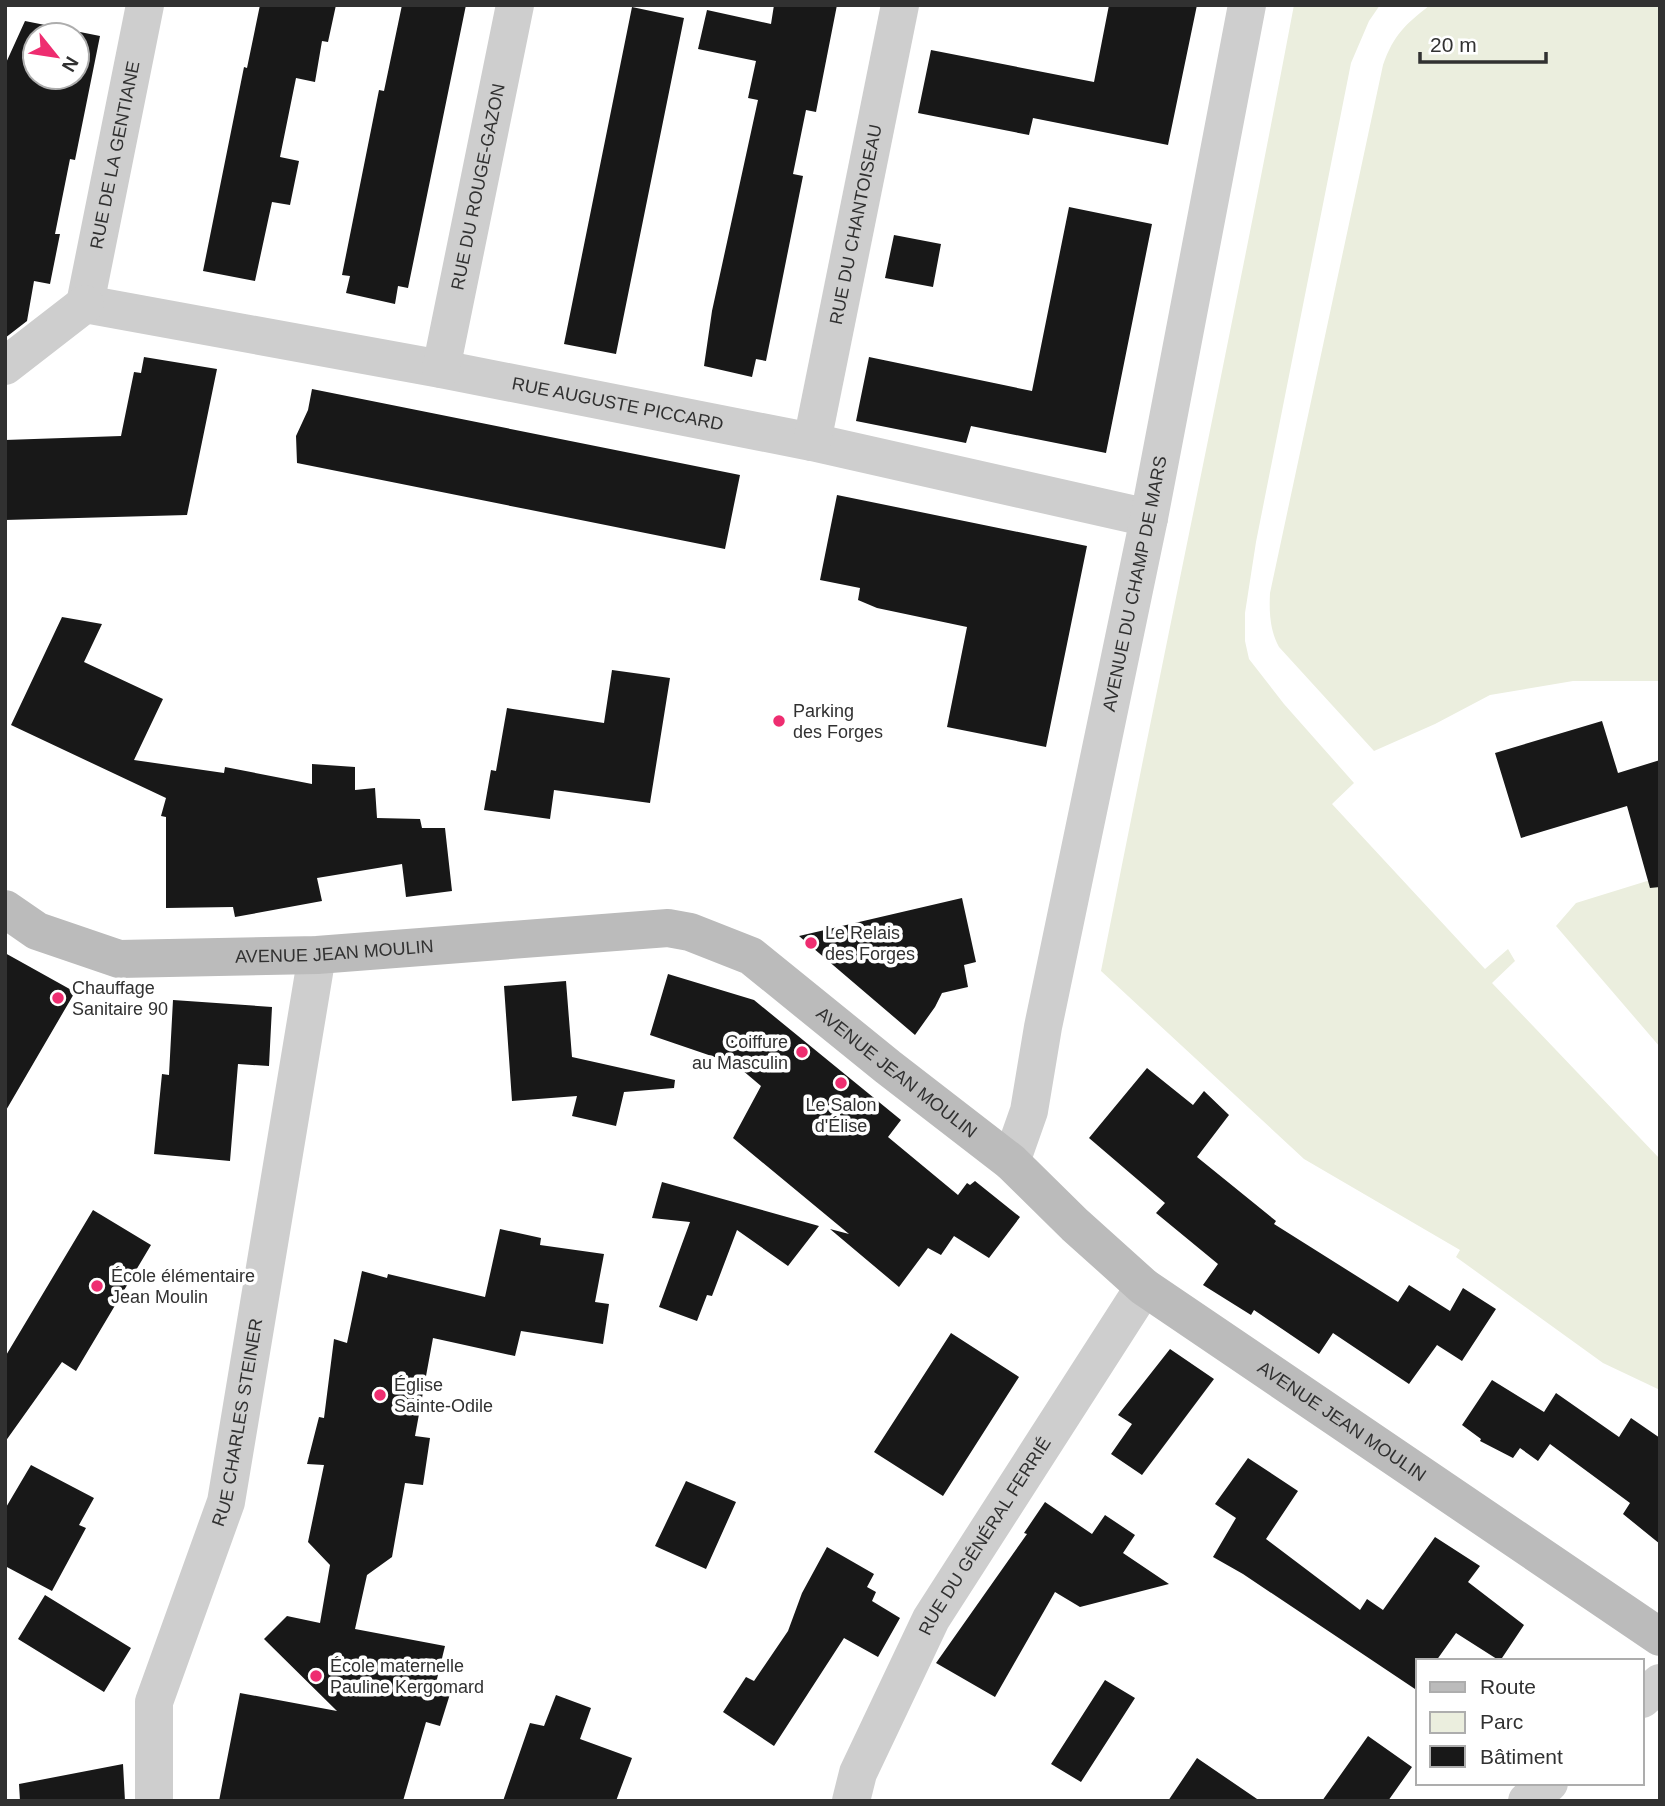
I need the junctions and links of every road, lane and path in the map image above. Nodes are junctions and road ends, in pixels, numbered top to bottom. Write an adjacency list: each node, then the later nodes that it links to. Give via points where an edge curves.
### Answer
1 (145, 5): 5 (street, RUE DE LA GENTIANE)
2 (515, 5): 7 (street, RUE DU ROUGE-GAZON)
3 (900, 5): 8 (street, RUE DU CHANTOISEAU)
4 (1247, 5): 9 (street, AVENUE DU CHAMP DE MARS)
5 (85, 304): 6 (street); 7 (street, RUE AUGUSTE PICCARD)
6 (5, 366)
7 (441, 369): 8 (street, RUE AUGUSTE PICCARD)
8 (812, 442): 9 (street, RUE AUGUSTE PICCARD)
9 (1149, 518): 12 (street, AVENUE DU CHAMP DE MARS, via 1028,1111)
10 (5, 909): 11 (main road, AVENUE JEAN MOULIN, via 37,932 119,959)
11 (317, 955): 12 (main road, AVENUE JEAN MOULIN, via 668,928 690,932 751,956); 17 (street, RUE CHARLES STEINER, via 226,1502 154,1702)
12 (1011, 1162): 13 (main road, AVENUE JEAN MOULIN)
13 (1144, 1287): 14 (main road, AVENUE JEAN MOULIN); 18 (street, RUE DU GÉNÉRAL FERRIÉ, via 931,1619 858,1773)
14 (1660, 1637)
15 (1660, 1683): 16 (street)
16 (1644, 1697)
17 (154, 1801)
18 (851, 1801)

